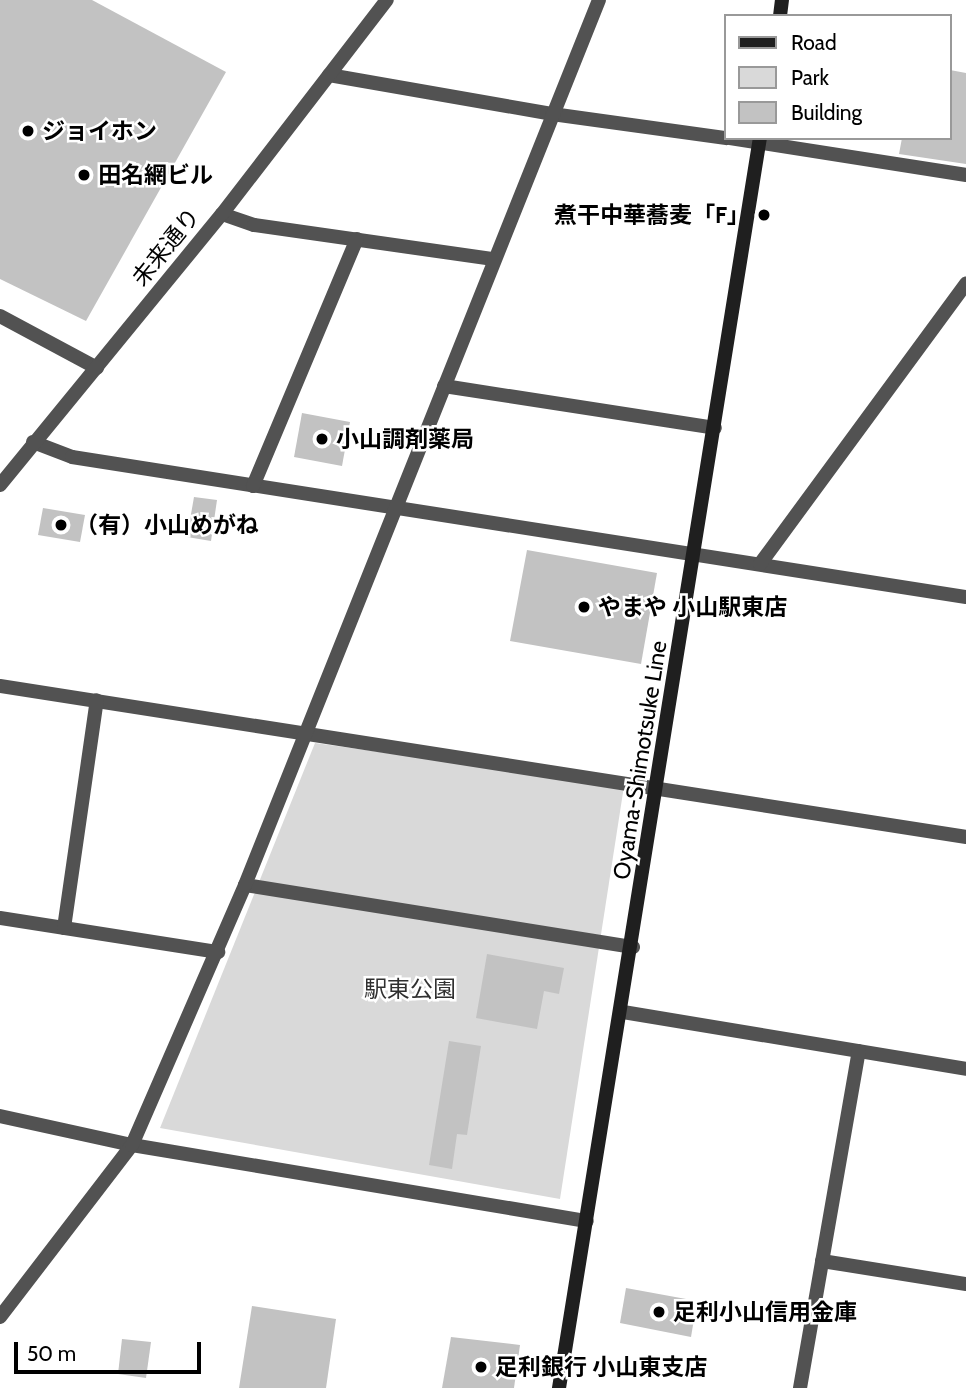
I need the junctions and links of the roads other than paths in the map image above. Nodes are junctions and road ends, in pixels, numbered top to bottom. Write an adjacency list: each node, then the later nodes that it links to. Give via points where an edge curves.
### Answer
1 (387, 0): 3 (street, 未来通り)
2 (598, 0): 4 (street)
3 (329, 75): 4 (street); 8 (street, 未来通り)
4 (552, 114): 5 (street); 10 (street)
5 (724, 137)
6 (760, 140): 7 (street); 15 (main road, Oyama-Shimotsuke Line)
7 (966, 175)
8 (222, 214): 9 (street, via 254,225); 13 (street, 未来通り)
9 (357, 240): 10 (street); 18 (street)
10 (494, 260): 14 (street)
11 (966, 284): 21 (street)
12 (0, 316): 13 (street)
13 (97, 368): 16 (street, 未来通り)
14 (444, 386): 15 (street); 19 (street)
15 (715, 428): 20 (main road, Oyama-Shimotsuke Line)
16 (33, 442): 17 (street, 未来通り); 18 (street, via 72,457)
17 (0, 485)
18 (253, 485): 19 (street)
19 (395, 510): 20 (street); 25 (street)
20 (695, 555): 21 (street); 26 (main road, Oyama-Shimotsuke Line)
21 (760, 564): 22 (street)
22 (966, 597)
23 (0, 686): 24 (street)
24 (97, 699): 25 (street); 30 (street)
25 (307, 732): 26 (street); 28 (street)
26 (659, 788): 27 (street); 31 (main road, Oyama-Shimotsuke Line)
27 (966, 837)
28 (245, 885): 31 (street); 32 (street)
29 (0, 918): 30 (street)
30 (64, 928): 32 (street)
31 (634, 947): 33 (main road, Oyama-Shimotsuke Line)
32 (218, 952): 37 (street)
33 (623, 1012): 34 (street); 38 (main road, Oyama-Shimotsuke Line)
34 (859, 1051): 35 (street); 39 (street)
35 (966, 1069)
36 (0, 1116): 37 (street)
37 (132, 1145): 38 (street); 41 (street)
38 (587, 1221): 42 (main road, Oyama-Shimotsuke Line)
39 (822, 1261): 40 (street); 43 (street)
40 (966, 1284)
41 (0, 1317)
42 (559, 1388)
43 (800, 1388)

